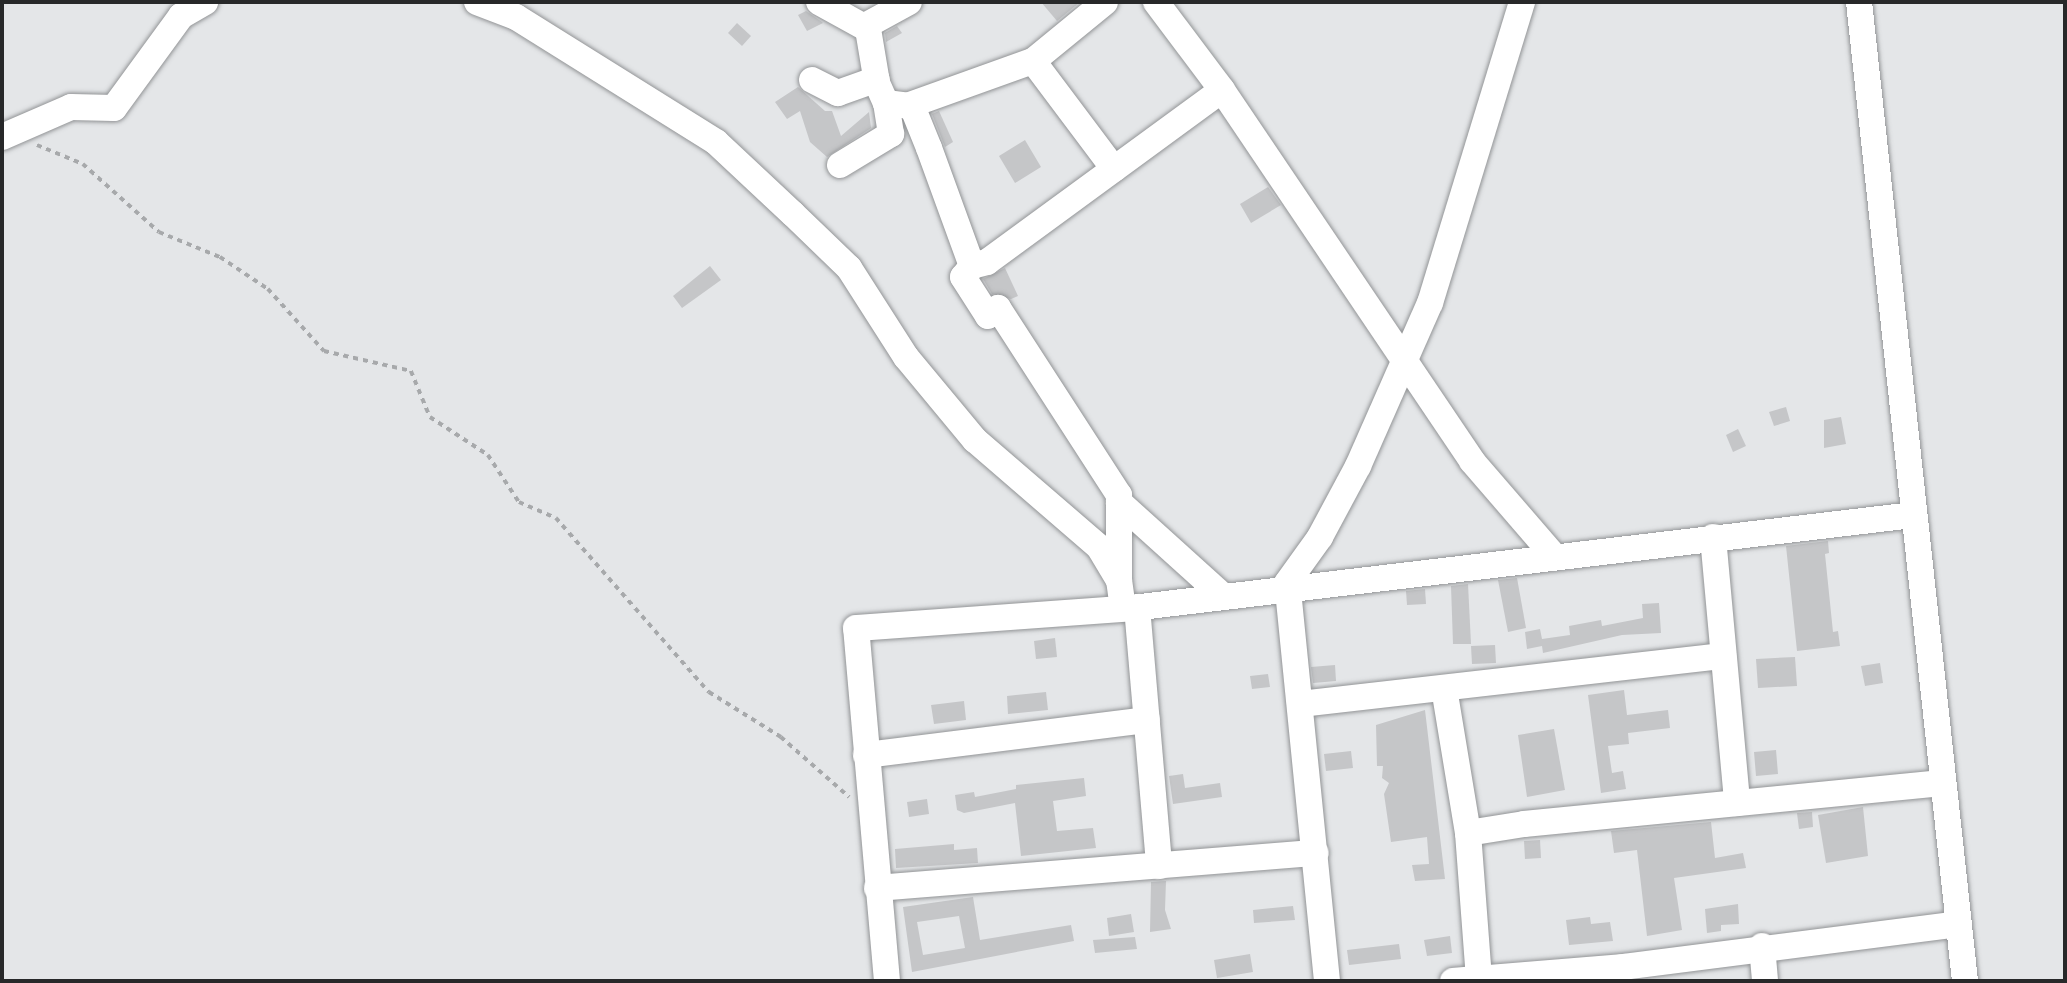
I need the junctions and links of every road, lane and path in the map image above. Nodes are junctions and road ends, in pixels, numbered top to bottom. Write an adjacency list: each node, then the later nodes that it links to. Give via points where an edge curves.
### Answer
1 (205, 2): 15 (street, via 181,16 114,108 71,107)
2 (477, 2): 24 (street, via 516,17 716,142 849,268 906,357 975,440 1099,547)
3 (819, 2): 9 (street)
4 (1105, 2): 10 (street)
5 (1156, 2): 13 (street)
6 (1522, 2): 19 (street, via 1430,303)
7 (1859, 2): 21 (street)
8 (897, 5): 9 (street)
9 (865, 26): 11 (street, via 873,41)
10 (1032, 61): 14 (street); 17 (street)
11 (877, 79): 12 (street, via 838,93); 14 (street)
12 (812, 80)
13 (1222, 90): 17 (street); 19 (street)
14 (897, 104): 16 (street, via 891,134); 18 (street, via 929,148)
15 (5, 135): 35 (path, via 83,164 159,232 230,263 268,289 324,351 411,372 430,417 488,455 519,502 556,518 709,692 781,737 858,805)
16 (840, 165)
17 (1114, 169): 18 (street, via 987,262)
18 (972, 266): 20 (street, via 963,277 988,316 998,308 1119,495)
19 (1404, 363): 23 (street, via 1472,461); 25 (street, via 1358,466)
20 (1119, 502): 24 (street); 26 (street)
21 (1913, 514): 22 (street); 33 (street)
22 (1713, 537): 23 (street); 28 (street)
23 (1553, 555): 25 (street)
24 (1119, 580): 27 (street)
25 (1287, 588): 26 (street); 30 (street)
26 (1223, 596): 27 (street)
27 (1130, 608): 31 (street); 32 (street, via 856,628)
28 (1723, 656): 29 (street); 34 (street)
29 (1444, 688): 30 (street); 36 (street)
30 (1300, 704): 37 (street)
31 (1147, 720): 32 (street); 38 (street)
32 (866, 755): 35 (street)
33 (1942, 783): 34 (street); 40 (street)
34 (1737, 803): 36 (street)
35 (870, 806): 39 (street)
36 (1468, 833): 43 (street)
37 (1316, 853): 38 (street); 45 (street)
38 (1159, 866): 39 (street)
39 (877, 888): 44 (street)
40 (1957, 923): 41 (street); 48 (street)
41 (1762, 946): 42 (street); 47 (street)
42 (1624, 974): 43 (street)
43 (1479, 979): 46 (street)
44 (887, 981)
45 (1327, 981)
46 (1453, 981)
47 (1765, 981)
48 (1965, 981)

